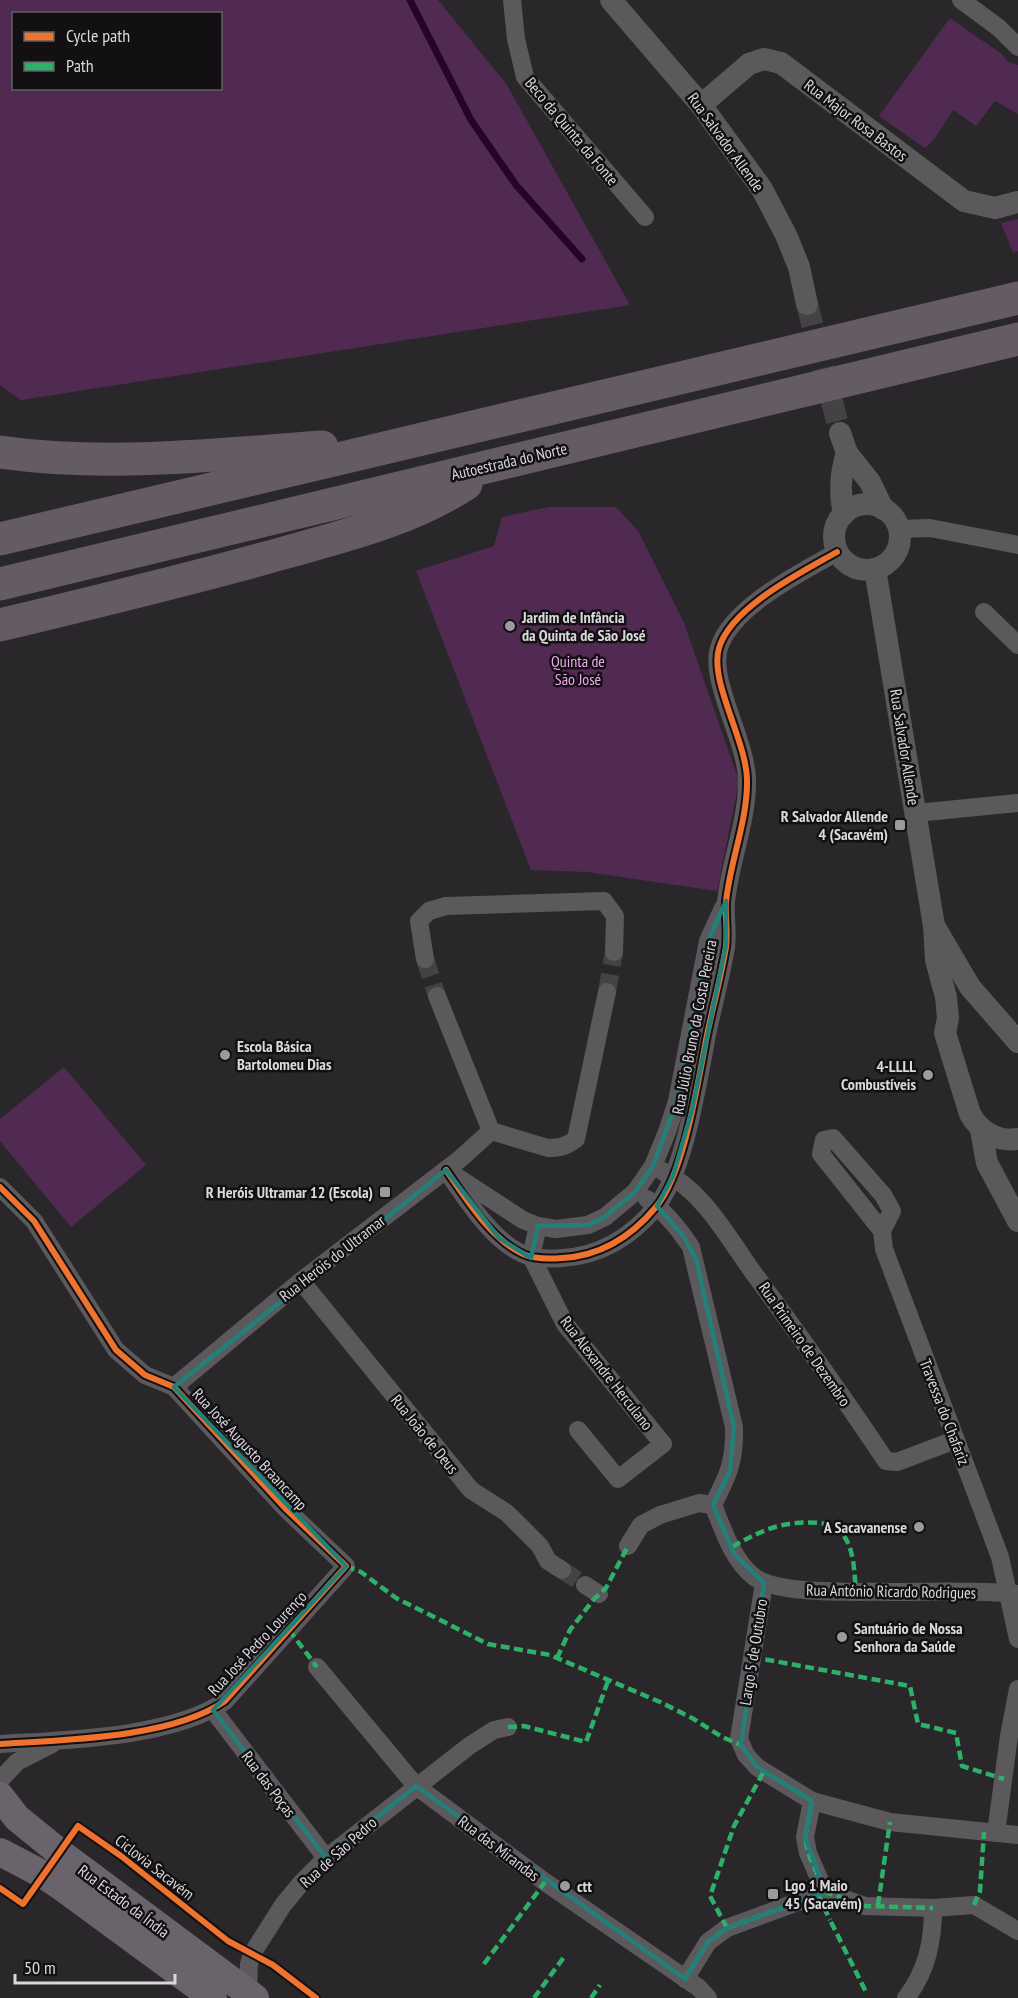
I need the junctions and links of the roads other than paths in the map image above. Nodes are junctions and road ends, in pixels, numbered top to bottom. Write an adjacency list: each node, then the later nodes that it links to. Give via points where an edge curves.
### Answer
1 (512, 0): 7 (street, Beco da Quinta da Fonte, via 525,77)
2 (611, 0): 5 (street, Rua Salvador Allende)
3 (962, 0): 4 (street)
4 (1018, 47)
5 (701, 105): 6 (street, Rua Major Rosa Bastos, via 749,64 764,59 781,63 964,201 995,208); 9 (street, Rua Salvador Allende, via 762,189 799,267)
6 (1018, 202)
7 (645, 217)
8 (1018, 298): 12 (highway)
9 (807, 304)
10 (1018, 339): 15 (highway, Autoestrada do Norte)
11 (0, 435): 14 (highway)
12 (416, 441): 14 (highway, via 155,459); 19 (highway)
13 (0, 452): 14 (highway)
14 (63, 459)
15 (498, 464): 23 (highway, Autoestrada do Norte); 25 (highway, via 413,512 357,532 215,573)
16 (883, 509): 17 (street, via 867,504); 17 (street, via 844,443 840,475); 18 (street)
17 (843, 514): 21 (street, via 834,532)
18 (898, 529): 20 (street, via 930,528); 22 (street, via 897,549 892,558)
19 (0, 539)
20 (1018, 545)
21 (837, 552): 22 (street, via 857,569); 29 (street, Rua Júlio Bruno da Costa Pereira, via 752,604 735,620 718,649 718,676 747,778)
22 (875, 569): 28 (street, Rua Salvador Allende)
23 (0, 584)
24 (984, 612): 26 (street)
25 (0, 625)
26 (1018, 645)
27 (1018, 803): 28 (street)
28 (916, 813): 30 (street, Rua Salvador Allende)
29 (726, 901): 41 (street, Rua Júlio Bruno da Costa Pereira, via 708,941 677,1101); 43 (street, Rua Júlio Bruno da Costa Pereira, via 726,945 692,1110)
30 (934, 926): 35 (street, via 958,969); 36 (street, via 936,960)
31 (614, 952): 32 (street, via 615,916 604,901 446,906 429,911 419,921)
32 (426, 959)
33 (607, 992): 39 (street, via 576,1139 567,1146 548,1148)
34 (437, 996): 39 (street)
35 (988, 1008): 36 (street, via 966,1003); 37 (street)
36 (948, 1018): 38 (street, via 945,1033 970,1114)
37 (1018, 1042)
38 (981, 1130): 40 (street, via 995,1137); 47 (street, via 987,1163)
39 (491, 1131): 42 (street, Rua Heróis do Ultramar)
40 (1018, 1139)
41 (652, 1166): 43 (street); 45 (street, Rua Júlio Bruno da Costa Pereira)
42 (446, 1170): 48 (street); 50 (street, via 499,1238); 51 (street, Rua Heróis do Ultramar)
43 (673, 1176): 46 (street, Rua Júlio Bruno da Costa Pereira); 54 (street, Rua Primeiro de Dezembro, via 690,1189 710,1214 886,1461 897,1462)
44 (0, 1187): 52 (street, Rua José Augusto Braancamp, via 34,1221 116,1350 145,1375)
45 (635, 1192): 46 (street); 48 (street, Rua Júlio Bruno da Costa Pereira, via 606,1217 588,1225 556,1229)
46 (657, 1206): 50 (street, Rua Júlio Bruno da Costa Pereira, via 604,1250 554,1259); 55 (street, via 684,1237 696,1259 734,1427 730,1471)
47 (1018, 1221)
48 (537, 1226): 50 (street)
49 (882, 1231): 49 (street, Travessa do Chafariz, via 892,1211 883,1195 833,1138 824,1140 821,1154); 54 (street, Travessa do Chafariz, via 884,1249)
50 (531, 1256): 53 (street, Rua Alexandre Herculano, via 565,1324 663,1444 618,1479)
51 (301, 1281): 52 (street, Rua Heróis do Ultramar); 58 (street, Rua João de Deus, via 471,1490 507,1513 540,1546 548,1561)
52 (174, 1388): 57 (street, Rua José Augusto Braancamp, via 285,1508)
53 (578, 1430)
54 (955, 1440): 60 (street, Travessa do Chafariz)
55 (713, 1505): 56 (street, via 699,1503 660,1515 641,1525); 59 (street, Largo 5 de Outubro, via 734,1554 752,1576)
56 (628, 1546)
57 (346, 1566): 64 (street, Rua José Pedro Lourenço)
58 (562, 1570)
59 (764, 1583): 60 (street, Rua António Ricardo Rodrigues, via 792,1589 856,1592); 71 (street, Largo 5 de Outubro, via 741,1745 757,1767)
60 (1012, 1594): 61 (street, Travessa do Chafariz)
61 (1018, 1639)
62 (317, 1667): 69 (street, Rua das Mirandas)
63 (1018, 1689): 72 (street)
64 (213, 1710): 66 (street, Rua José Pedro Lourenço, via 155,1729); 75 (street, Rua das Poças)
65 (508, 1727): 69 (street, Rua de São Pedro, via 483,1735)
66 (57, 1741): 67 (street, Rua José Pedro Lourenço); 68 (street, Rua José Pedro Lourenço, via 17,1762)
67 (0, 1744)
68 (0, 1780)
69 (416, 1786): 75 (street, Rua de São Pedro); 79 (street, Rua das Mirandas)
70 (0, 1796): 80 (main road, Rua Estado da Índia, via 17,1818)
71 (812, 1801): 72 (street, via 890,1821); 76 (street, via 806,1837 808,1853)
72 (996, 1833): 73 (street)
73 (1018, 1835)
74 (0, 1852): 81 (main road, Rua Estado da Índia, via 51,1880)
75 (326, 1858): 80 (street, Rua de São Pedro, via 283,1905 252,1954)
76 (825, 1892): 77 (street, via 865,1906); 79 (street, via 727,1928 708,1942)
77 (933, 1908): 78 (street, via 975,1905); 83 (street, via 933,1933 925,1966)
78 (1018, 1931)
79 (685, 1979): 82 (street, Rua das Mirandas)
80 (251, 1995)
81 (207, 1996)
82 (708, 1998)
83 (906, 1998)

